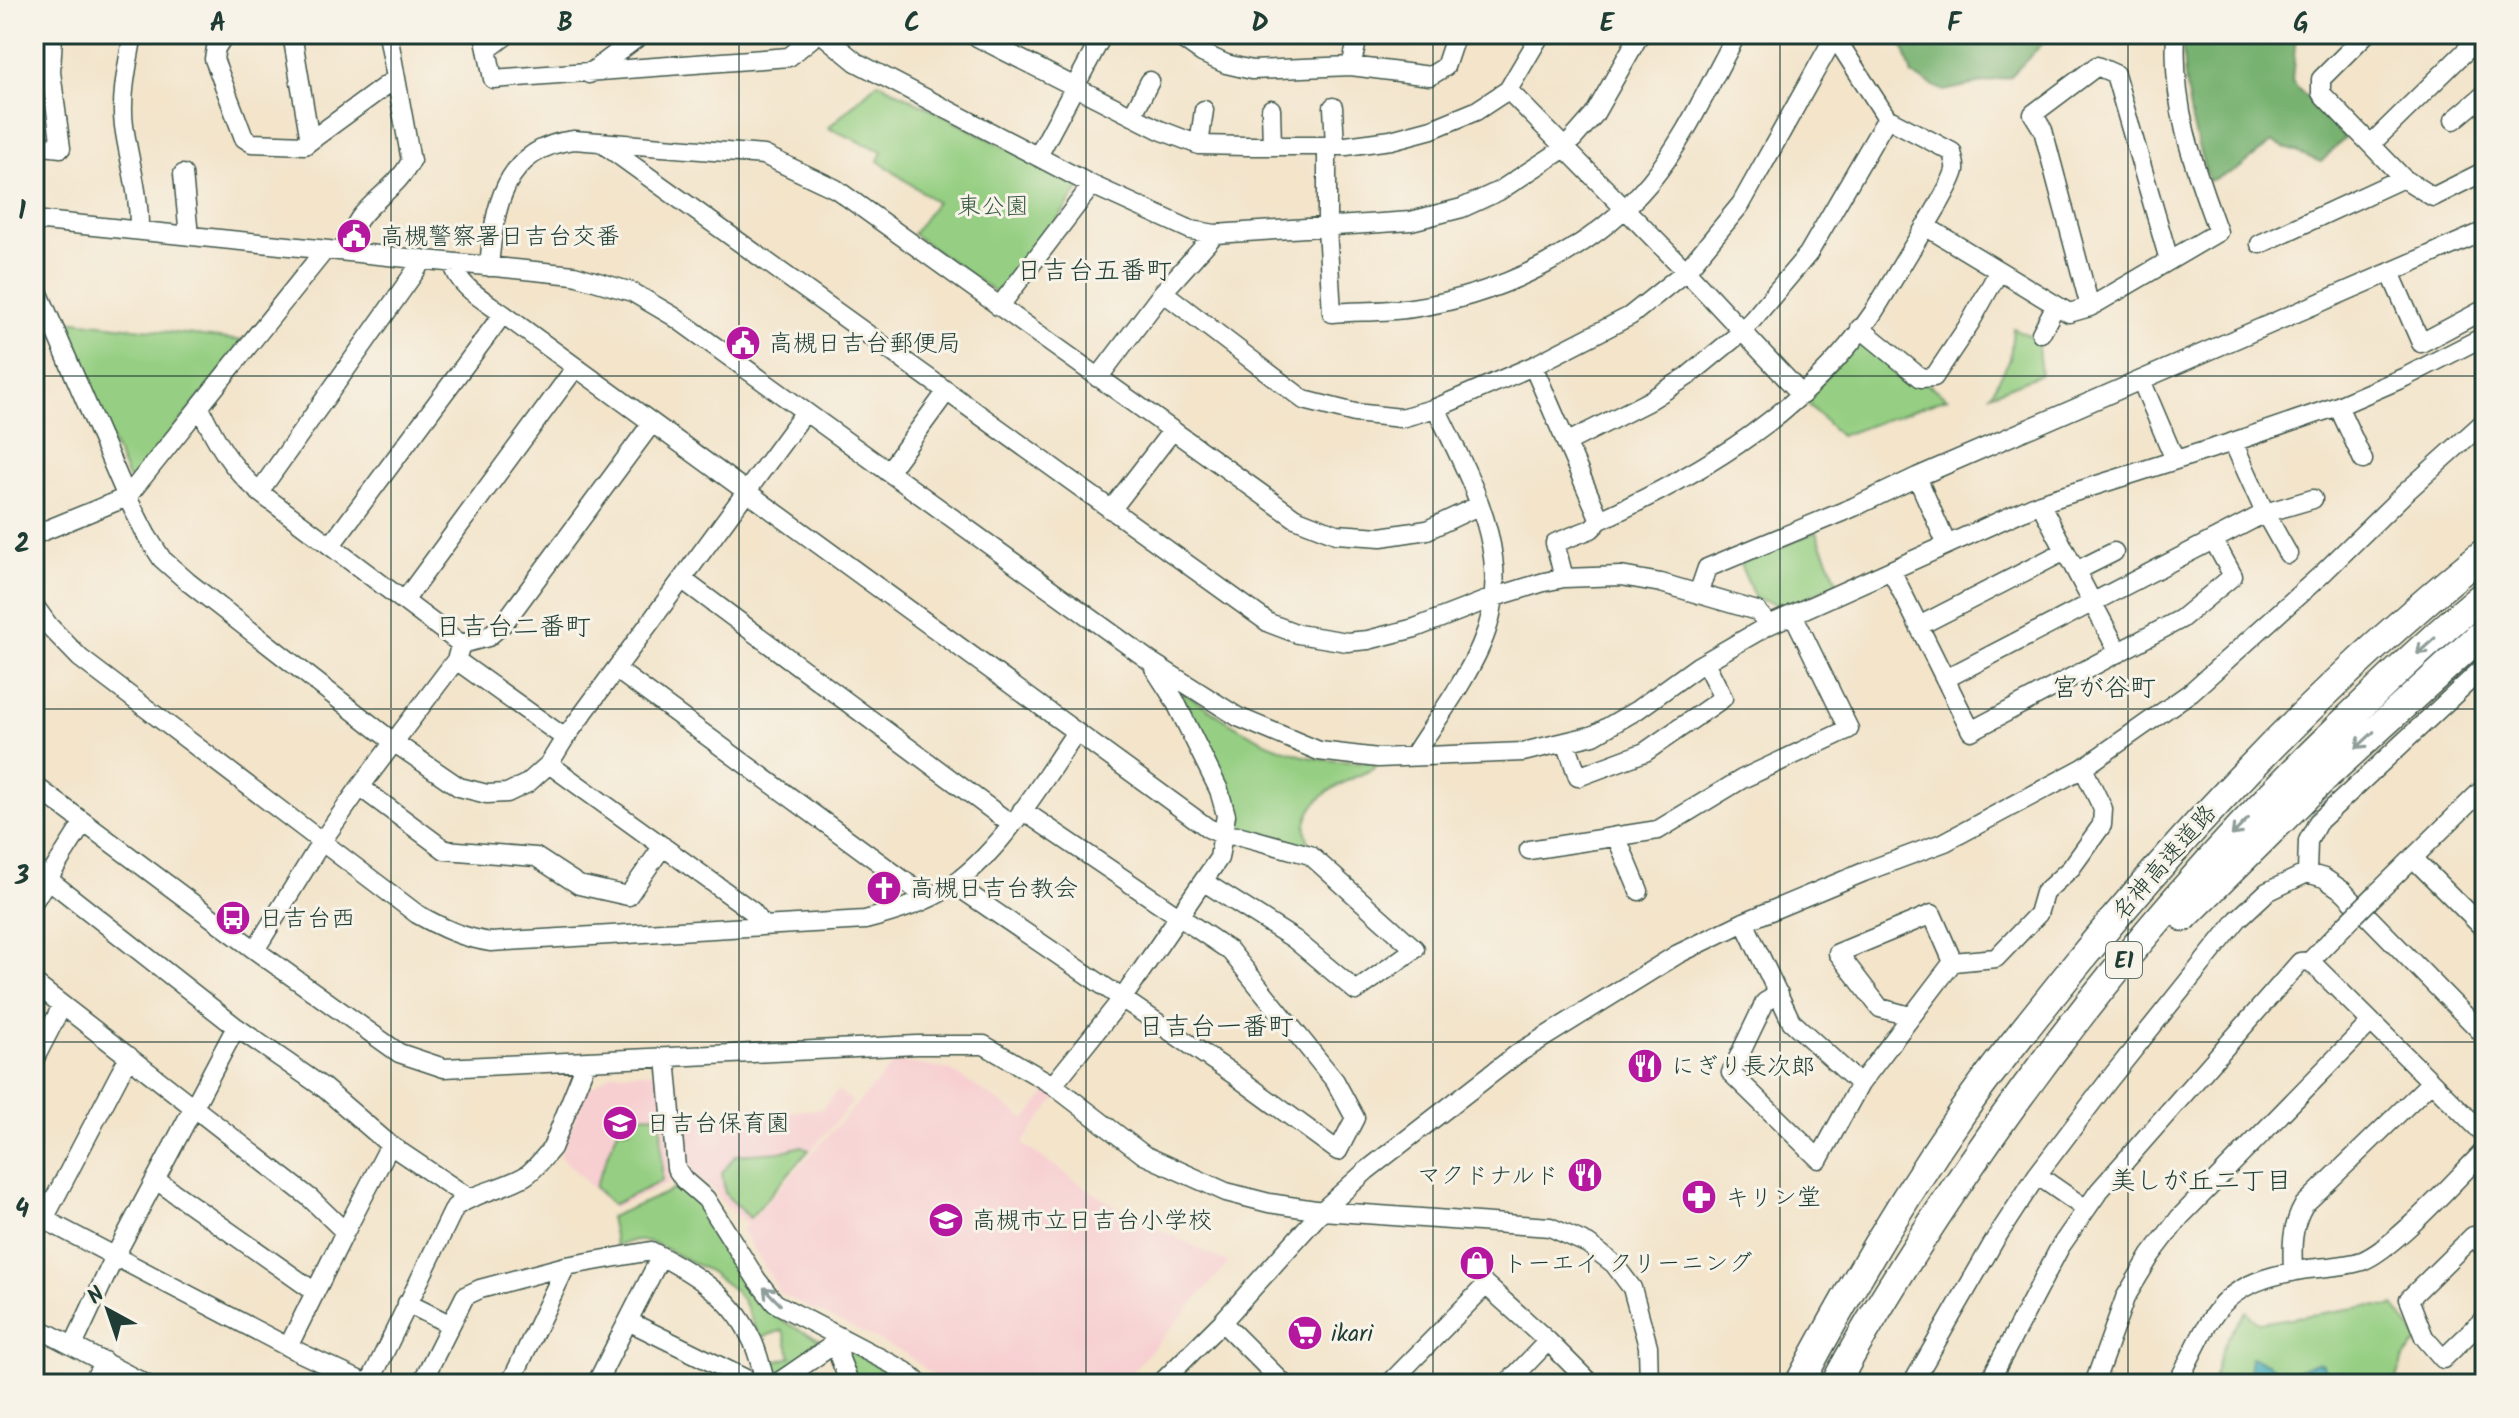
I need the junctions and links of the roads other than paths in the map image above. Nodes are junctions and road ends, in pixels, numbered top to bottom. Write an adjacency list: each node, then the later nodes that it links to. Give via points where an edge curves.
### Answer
1 (53, 34): 38 (street, via 51,72 61,148)
2 (133, 34): 52 (street, via 124,123 140,207)
3 (225, 34): 35 (street, via 214,59 244,138 252,143)
4 (292, 34): 35 (street)
5 (388, 34): 24 (street)
6 (508, 34): 21 (street)
7 (642, 34): 23 (street)
8 (820, 34): 23 (street, via 789,57); 43 (street, via 856,62)
9 (971, 34): 26 (street)
10 (1103, 34): 26 (street)
11 (1175, 34): 22 (street, via 1214,58 1252,70)
12 (1359, 34): 22 (street)
13 (1456, 34): 22 (street, via 1445,67 1430,76)
14 (1541, 34): 27 (street)
15 (1640, 34): 42 (street, via 1594,115)
16 (1737, 34): 48 (street, via 1670,154)
17 (1834, 34): 33 (street); 63 (street, via 1741,204)
18 (2176, 34): 60 (street, via 2174,78 2188,149 2218,232)
19 (2366, 34): 36 (street, via 2321,79 2321,93)
20 (2483, 34): 36 (street)
21 (485, 42): 23 (street, via 493,79)
22 (1351, 66)
23 (589, 74)
24 (396, 78): 35 (street); 58 (street, via 411,161 360,215)
25 (1150, 81): 32 (street)
26 (1076, 87): 32 (street); 43 (street)
27 (1508, 90): 41 (street, via 1476,111 1432,129 1391,140); 42 (street)
28 (2485, 94): 34 (street)
29 (1333, 107): 41 (street)
30 (1271, 109): 40 (street)
31 (1204, 110): 39 (street)
32 (1132, 116): 39 (street)
33 (1887, 118): 50 (street, via 1952,152 1955,169); 74 (street, via 1808,254)
34 (2454, 120)
35 (310, 141)
36 (2372, 143): 46 (street)
37 (603, 144): 62 (street, via 554,143 517,167 493,220); 69 (street, via 764,155 836,189); 81 (street)
38 (34, 145)
39 (1199, 145): 40 (street)
40 (1272, 146): 41 (street)
41 (1331, 146): 51 (street)
42 (1565, 148): 48 (street); 51 (street, via 1462,208 1411,221)
43 (1038, 156): 47 (street)
44 (2485, 171): 46 (street, via 2433,197)
45 (183, 174): 55 (street)
46 (2403, 178): 56 (street)
47 (1092, 185): 54 (street, via 1191,230); 69 (street)
48 (1625, 209): 51 (street, via 1592,237 1522,276 1412,308 1332,313); 63 (street)
49 (34, 220): 52 (street)
50 (1925, 226): 64 (street); 73 (street)
51 (1327, 228): 54 (street)
52 (139, 230): 55 (street)
53 (2485, 231): 65 (street)
54 (1215, 234): 67 (street)
55 (189, 236): 57 (street)
56 (2260, 244)
57 (325, 250): 58 (street); 84 (street)
58 (347, 252): 59 (street)
59 (422, 259): 61 (street); 97 (street)
60 (2169, 260): 70 (street); 70 (street, via 2115,74 2097,66 2033,114 2043,130)
61 (453, 263): 62 (street); 72 (street, via 461,282)
62 (489, 267): 86 (street, via 574,275 632,292)
63 (1686, 271): 74 (street); 77 (street, via 1630,316)
64 (1999, 271): 68 (street); 73 (street, via 1934,377 1921,378)
65 (2390, 272): 71 (street, via 2421,343); 80 (street)
66 (34, 282): 98 (street)
67 (1163, 292): 79 (street); 85 (street, via 1304,400 1401,418)
68 (2056, 305): 70 (street, via 2069,313); 75 (street)
69 (999, 307): 79 (street)
70 (2090, 307)
71 (2485, 309)
72 (503, 314): 78 (street); 108 (street)
73 (1860, 328): 82 (street)
74 (1743, 331): 82 (street); 91 (street, via 1647,402)
75 (2041, 333)
76 (2485, 336): 83 (street)
77 (1533, 366): 85 (street); 91 (street)
78 (576, 367): 88 (street); 121 (street)
79 (1098, 378): 89 (street)
80 (2141, 380): 92 (street); 95 (street)
81 (947, 391): 94 (street); 102 (street)
82 (1802, 395): 104 (street, via 1691,476)
83 (2338, 406): 90 (street); 93 (street)
84 (200, 408): 97 (street, via 223,453); 98 (street)
85 (1436, 408): 101 (street)
86 (805, 412): 94 (street); 96 (street)
87 (2485, 421): 141 (street, via 2191,692)
88 (652, 423): 96 (street); 128 (street, via 504,623)
89 (1172, 431): 101 (street, via 1295,518 1336,534 1381,537 1427,530); 102 (street)
90 (2233, 442): 92 (street); 103 (street)
91 (1566, 443): 104 (street)
92 (2175, 460): 100 (street)
93 (2363, 460)
94 (888, 472): 130 (street)
95 (1917, 477): 109 (street); 118 (street, via 1707,568)
96 (748, 490): 117 (street); 135 (street)
97 (259, 492): 108 (street)
98 (127, 497): 106 (street); 137 (street, via 162,559)
99 (2313, 499): 103 (street)
100 (2040, 503): 109 (street); 110 (street)
101 (1480, 505): 120 (street, via 1495,553)
102 (1111, 510): 120 (street, via 1269,623 1298,634 1368,640)
103 (2265, 513): 107 (street); 113 (street)
104 (1600, 520): 116 (street, via 1555,543)
105 (2485, 534): 204 (highway, via 2279,719 2111,901 1954,1104 1881,1220)
106 (34, 535)
107 (2214, 541): 122 (street); 129 (street, via 2233,576 2181,619)
108 (331, 545): 121 (street)
109 (1947, 545): 114 (street)
110 (2065, 551): 115 (street); 126 (street)
111 (2114, 552): 115 (street)
112 (2485, 552): 204 (highway, 名神高速道路 / E1, via 2287,731 2121,910 1963,1112)
113 (2288, 554)
114 (1891, 570): 124 (street); 126 (street)
115 (2076, 571): 122 (street)
116 (1564, 578): 118 (street, via 1621,576); 120 (street)
117 (683, 580): 133 (street); 145 (street)
118 (1698, 594): 125 (street, via 1757,611)
119 (2485, 594): 211 (highway, 名神高速道路 / E1, one-way to 211, via 2311,755 2144,935 1989,1138)
120 (1495, 597): 139 (street, via 1481,645)
121 (404, 601): 128 (street)
122 (2093, 603): 129 (street); 134 (street)
123 (34, 605): 149 (street, via 80,658)
124 (1793, 614): 125 (street); 148 (street, via 1849,729 1742,779 1658,830)
125 (1769, 625): 131 (street)
126 (1919, 626): 134 (street)
127 (2485, 631): 211 (highway, one-way to 211, via 2293,808 2117,991 1999,1143)
128 (458, 652): 136 (street); 137 (street)
129 (2119, 653): 134 (street, via 1971,731)
130 (1150, 661): 139 (street, via 1238,717 1319,751 1378,758); 147 (street, via 1219,790 1226,815)
131 (1705, 662): 138 (street, via 1594,735); 138 (street, via 1723,698 1645,752 1578,777)
132 (2485, 666): 153 (street, via 2318,822 2308,841)
133 (617, 670): 136 (street); 158 (street)
134 (1945, 679)
135 (1076, 732): 145 (street); 147 (street)
136 (565, 738): 140 (street)
137 (392, 741): 140 (street, via 459,787 487,794 507,793 528,783); 143 (street)
138 (1566, 742): 139 (street, via 1523,752)
139 (1414, 755)
140 (549, 764): 150 (street)
141 (2083, 768): 161 (street, via 1945,842); 166 (street, via 2103,809 2102,825 2071,868 2044,893 2038,914 1996,958)
142 (34, 785): 146 (street)
143 (360, 787): 149 (street); 150 (street, via 445,850 536,857 579,885 628,896)
144 (2485, 787): 152 (street)
145 (1016, 817): 156 (street, via 990,851); 160 (street)
146 (84, 822): 154 (street); 164 (street)
147 (1223, 835): 155 (street, via 1219,858); 155 (street, via 1310,855 1415,949 1356,991 1294,939)
148 (1616, 836): 151 (street); 157 (street)
149 (322, 841): 162 (street, via 417,914 468,939 538,940); 164 (street)
150 (663, 846): 162 (street, via 752,911)
151 (1529, 850)
152 (2413, 858): 163 (street); 165 (street, bridge)
153 (2307, 873): 174 (street, via 2343,891); 186 (street, via 2267,892 2238,919)
154 (41, 874): 159 (street); 173 (street)
155 (1204, 882): 160 (street)
156 (954, 884): 158 (street); 169 (street)
157 (1639, 891)
158 (925, 899): 162 (street, via 865,920)
159 (34, 901)
160 (1180, 915): 169 (street); 169 (street, via 1230,951 1335,1081 1355,1118 1338,1151)
161 (1744, 922): 168 (street); 190 (street, via 1678,954 1517,1054)
162 (763, 925)
163 (2485, 930)
164 (255, 950): 178 (street, via 399,1053 444,1068)
165 (2310, 961): 172 (street); 189 (street, via 2300,962)
166 (1953, 962): 171 (street); 171 (street, via 1932,914 1838,953 1880,1008)
167 (34, 983): 170 (street)
168 (1779, 994): 180 (street, via 1791,1021); 180 (street, via 1765,1002 1731,1073 1819,1159)
169 (1122, 999): 181 (street)
170 (62, 1006): 175 (street); 177 (street)
171 (1910, 1016): 180 (street)
172 (2371, 1022): 179 (street); 232 (street, via 2170,1229 2125,1298)
173 (236, 1027): 182 (street); 184 (street, via 324,1088)
174 (2485, 1036)
175 (129, 1056): 182 (street); 191 (street)
176 (666, 1058): 178 (street); 181 (street, via 984,1045); 206 (street, one-way to 176, via 775,1303 706,1199 676,1168)
177 (34, 1060)
178 (586, 1063): 188 (street, via 552,1148 527,1175)
179 (2431, 1082): 183 (street); 197 (street, via 2304,1205 2291,1241)
180 (1860, 1084)
181 (1053, 1085): 190 (street, via 1144,1155 1226,1192)
182 (194, 1110): 187 (street); 192 (street, via 310,1198)
183 (2485, 1135)
184 (390, 1145): 188 (street); 192 (street)
185 (2485, 1150): 197 (street, via 2392,1241 2362,1260)
186 (2037, 1175): 189 (street); 230 (street)
187 (156, 1180): 194 (street); 198 (street)
188 (469, 1198): 199 (street, via 455,1207)
189 (2086, 1209): 231 (street, via 2060,1247)
190 (1322, 1211): 201 (street); 228 (street, via 1550,1227 1588,1244 1614,1264 1632,1288 1648,1346)
191 (39, 1216): 194 (street)
192 (345, 1232): 198 (street)
193 (2485, 1249): 205 (street, via 2473,1236 2409,1299 2424,1337 2443,1359)
194 (115, 1256): 208 (street); 209 (street)
195 (661, 1256): 196 (street, via 636,1252); 200 (street); 219 (street, via 736,1310 752,1338)
196 (566, 1266): 202 (street, via 465,1296); 216 (street)
197 (2293, 1272): 233 (street, via 2255,1280 2230,1295 2207,1324)
198 (315, 1292): 209 (street)
199 (407, 1303): 202 (street); 214 (street)
200 (628, 1321): 217 (street); 218 (street)
201 (1222, 1322): 223 (street); 224 (street)
202 (449, 1324): 215 (street)
203 (34, 1326): 208 (street)
204 (1829, 1328): 229 (highway, 名神高速道路 / E1)
205 (2481, 1329)
206 (838, 1337): 220 (street); 221 (street); 222 (street)
207 (1548, 1341): 225 (street, via 1486,1285); 226 (street); 227 (street)
208 (73, 1346): 210 (street)
209 (288, 1347): 214 (street)
210 (104, 1361): 212 (street); 213 (street)
211 (1840, 1374)
212 (92, 1384)
213 (146, 1384)
214 (368, 1384)
215 (421, 1384)
216 (510, 1384)
217 (596, 1384)
218 (756, 1384)
219 (766, 1384)
220 (776, 1384)
221 (850, 1384)
222 (920, 1384)
223 (1160, 1384)
224 (1284, 1384)
225 (1389, 1384)
226 (1507, 1384)
227 (1591, 1384)
228 (1649, 1384)
229 (1799, 1384)
230 (1912, 1384)
231 (1988, 1384)
232 (2094, 1384)
233 (2181, 1384)

